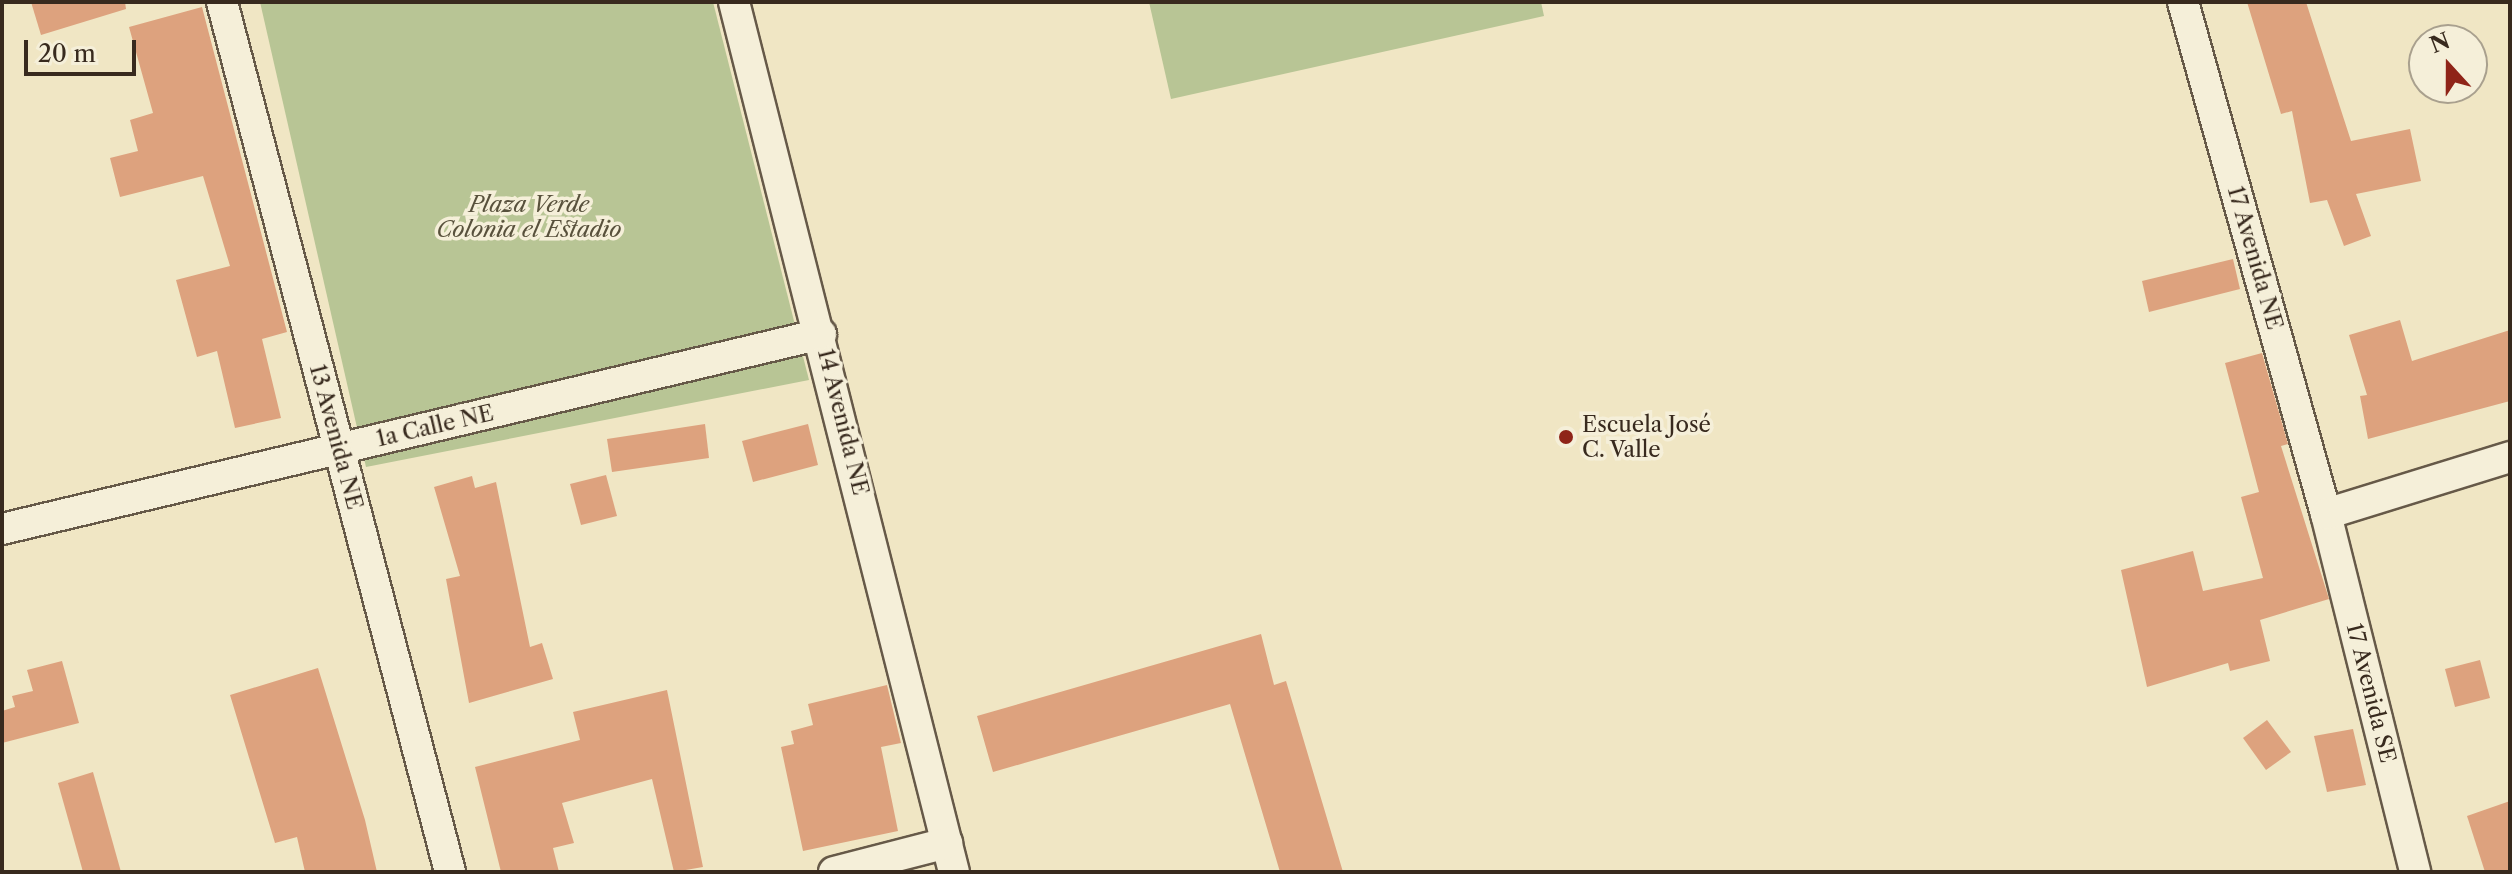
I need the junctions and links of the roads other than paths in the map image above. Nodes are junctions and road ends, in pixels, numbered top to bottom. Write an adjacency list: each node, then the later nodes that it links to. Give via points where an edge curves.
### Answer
1 (222, 2): 5 (street, 13 Avenida NE)
2 (734, 2): 4 (street, 14 Avenida NE)
3 (2183, 2): 7 (street, 17 Avenida NE)
4 (821, 334): 5 (street, 1a Calle NE); 9 (street, 14 Avenida NE)
5 (339, 448): 8 (street, 1a Calle NE); 10 (street, 13 Avenida NE)
6 (2510, 457): 7 (street)
7 (2326, 514): 12 (street, 17 Avenida SE)
8 (2, 529)
9 (950, 858): 11 (street)
10 (450, 872)
11 (834, 872)
12 (2415, 872)

